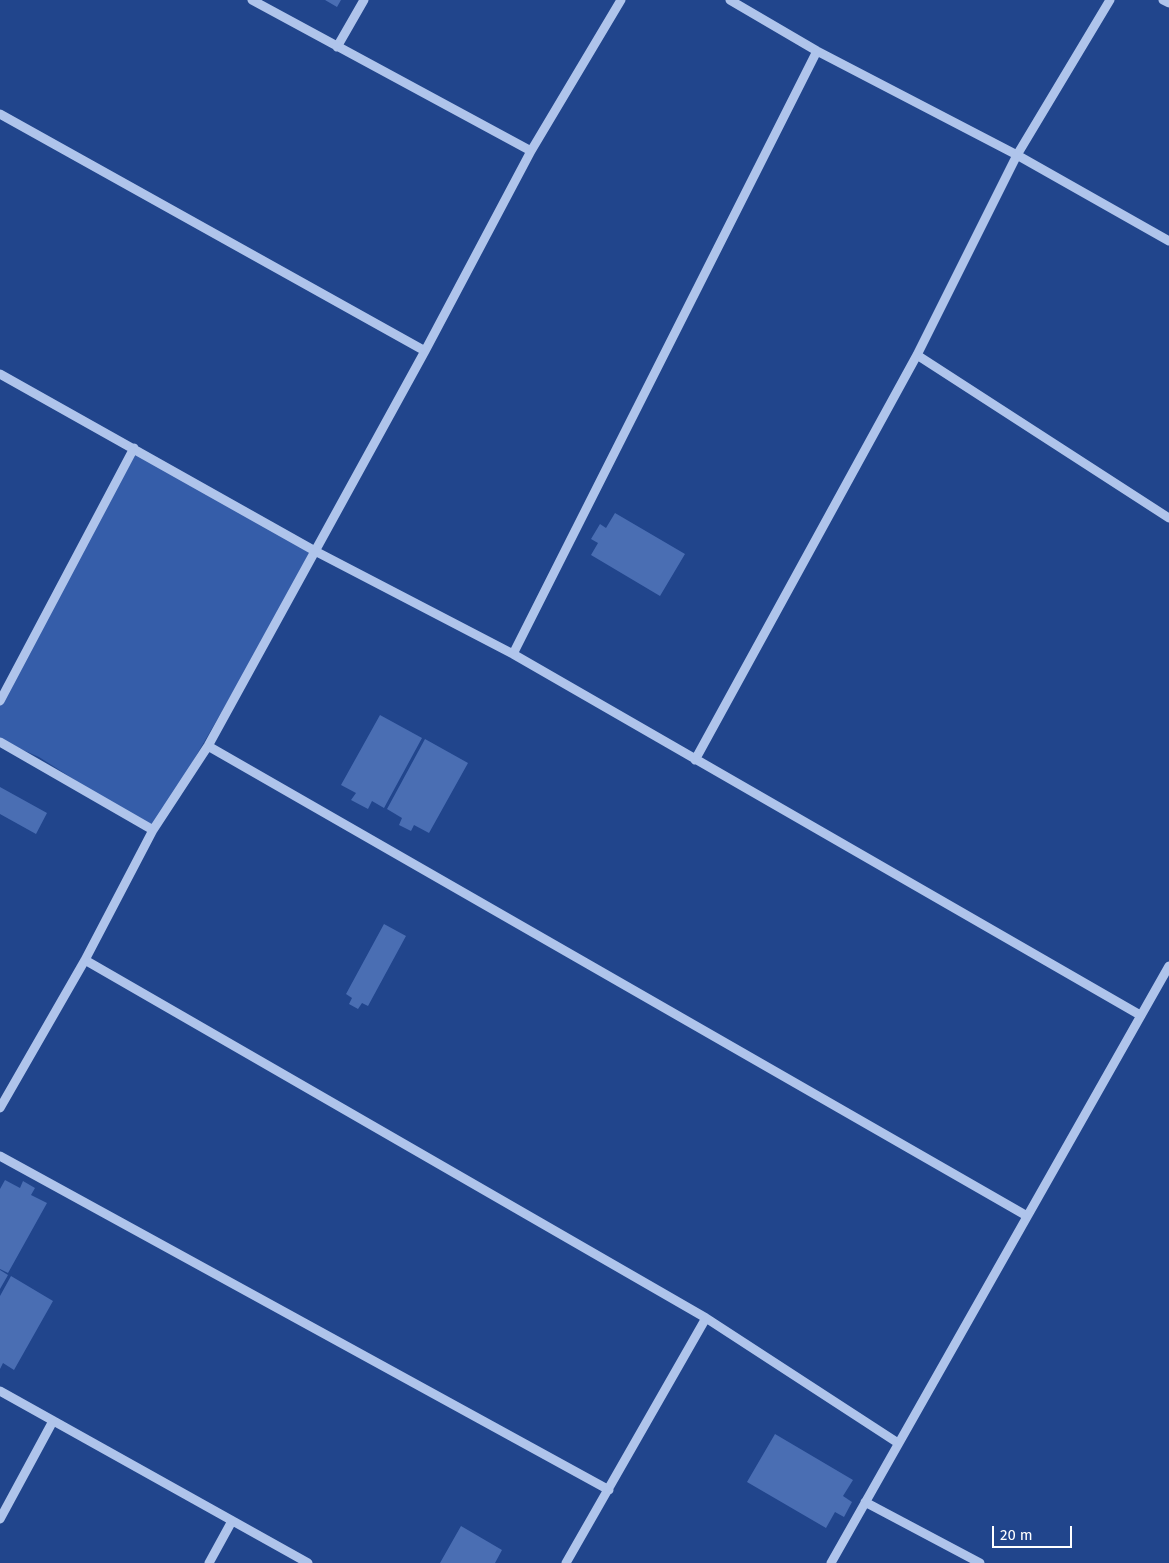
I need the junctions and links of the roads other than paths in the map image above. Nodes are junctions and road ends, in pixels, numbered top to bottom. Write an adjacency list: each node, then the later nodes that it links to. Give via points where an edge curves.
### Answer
1 (252, 0): 8 (street)
2 (364, 0): 8 (street)
3 (621, 0): 11 (street)
4 (730, 0): 9 (street)
5 (1110, 0): 12 (street)
6 (1163, 0): 7 (street)
7 (1169, 3)
8 (337, 47): 11 (street)
9 (817, 51): 12 (street); 20 (street)
10 (0, 114): 14 (street)
11 (531, 151): 14 (street)
12 (1017, 155): 13 (street); 15 (street)
13 (1169, 241)
14 (425, 351): 19 (street)
15 (917, 355): 18 (street); 24 (street)
16 (0, 374): 17 (street)
17 (134, 448): 19 (street); 21 (street)
18 (1169, 518)
19 (315, 551): 20 (street); 23 (street)
20 (513, 654): 24 (street)
21 (0, 700)
22 (0, 742): 25 (street)
23 (208, 746): 25 (street); 31 (street)
24 (695, 760): 28 (street)
25 (153, 830): 26 (street)
26 (85, 960): 29 (street); 32 (street)
27 (1169, 966): 28 (street)
28 (1140, 1015): 31 (street)
29 (0, 1108)
30 (0, 1156): 36 (street)
31 (1027, 1216): 35 (street)
32 (706, 1318): 35 (street); 36 (street)
33 (0, 1391): 34 (street)
34 (53, 1421): 38 (street); 39 (street)
35 (898, 1443): 37 (street)
36 (609, 1490): 42 (street)
37 (865, 1502): 43 (street); 44 (street)
38 (0, 1519)
39 (232, 1521): 40 (street); 41 (street)
40 (209, 1563)
41 (308, 1563)
42 (566, 1563)
43 (831, 1563)
44 (980, 1563)

